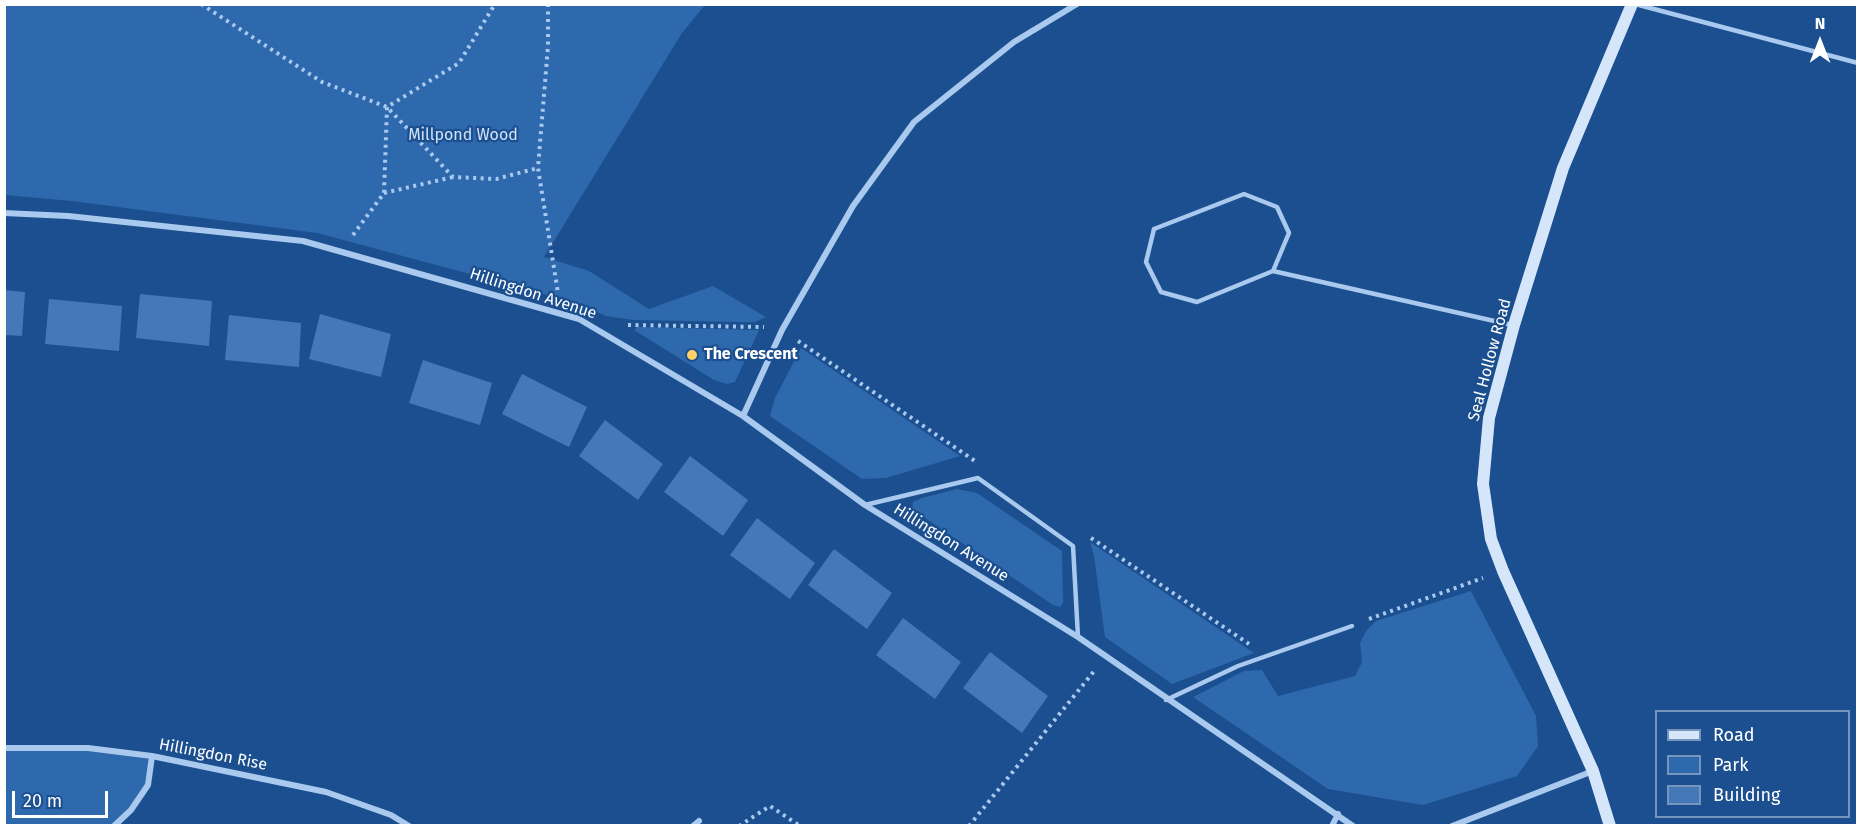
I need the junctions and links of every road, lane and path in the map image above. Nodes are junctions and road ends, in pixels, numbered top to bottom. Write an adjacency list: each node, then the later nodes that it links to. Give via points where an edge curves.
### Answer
1 (201, 4): 7 (path, via 322,82)
2 (495, 4): 7 (path, via 459,63)
3 (548, 4): 8 (path)
4 (1077, 4): 16 (street, via 1014,42 914,122 853,206)
5 (1634, 4): 6 (lane); 15 (main road, Seal Hollow Road, via 1563,168)
6 (1857, 63)
7 (387, 107): 9 (path); 10 (path)
8 (538, 168): 9 (path, via 496,179); 14 (path)
9 (453, 177): 10 (path)
10 (384, 193): 12 (path)
11 (4, 213): 12 (street, Hillingdon Avenue, via 279,238)
12 (342, 250): 14 (street, Hillingdon Avenue)
13 (1273, 271): 13 (lane, via 1197,302 1161,292 1146,262 1154,229 1244,194 1277,207 1289,233); 15 (lane)
14 (562, 314): 17 (street, Hillingdon Avenue)
15 (1514, 325): 22 (main road, Seal Hollow Road, via 1489,418 1483,484 1491,539)
16 (782, 330): 17 (path, via 634,323); 18 (street); 19 (path, via 975,459)
17 (604, 331): 18 (street, Hillingdon Avenue)
18 (743, 416): 20 (street, Hillingdon Avenue)
19 (978, 478): 20 (lane); 21 (lane)
20 (865, 505): 24 (street, Hillingdon Avenue)
21 (1073, 546): 24 (lane); 25 (path, via 1090,537)
22 (1503, 571): 23 (path); 30 (main road, Seal Hollow Road)
23 (1352, 626): 25 (lane)
24 (1078, 637): 26 (street, Hillingdon Avenue)
25 (1267, 656): 27 (lane)
26 (1105, 657): 27 (street, Hillingdon Avenue); 36 (path)
27 (1166, 700): 31 (street, Hillingdon Avenue)
28 (4, 748): 29 (street, Hillingdon Rise, via 88,748)
29 (152, 756): 32 (street, via 148,785 131,810); 33 (street, Hillingdon Rise, via 326,792 392,815)
30 (1593, 771): 39 (street); 40 (main road, Seal Hollow Road)
31 (1338, 814): 37 (street); 38 (street, Hillingdon Avenue)
32 (114, 825)
33 (409, 825)
34 (739, 825): 35 (path, via 770,806)
35 (800, 825)
36 (969, 825)
37 (1332, 825)
38 (1353, 825)
39 (1452, 825)
40 (1610, 825)

